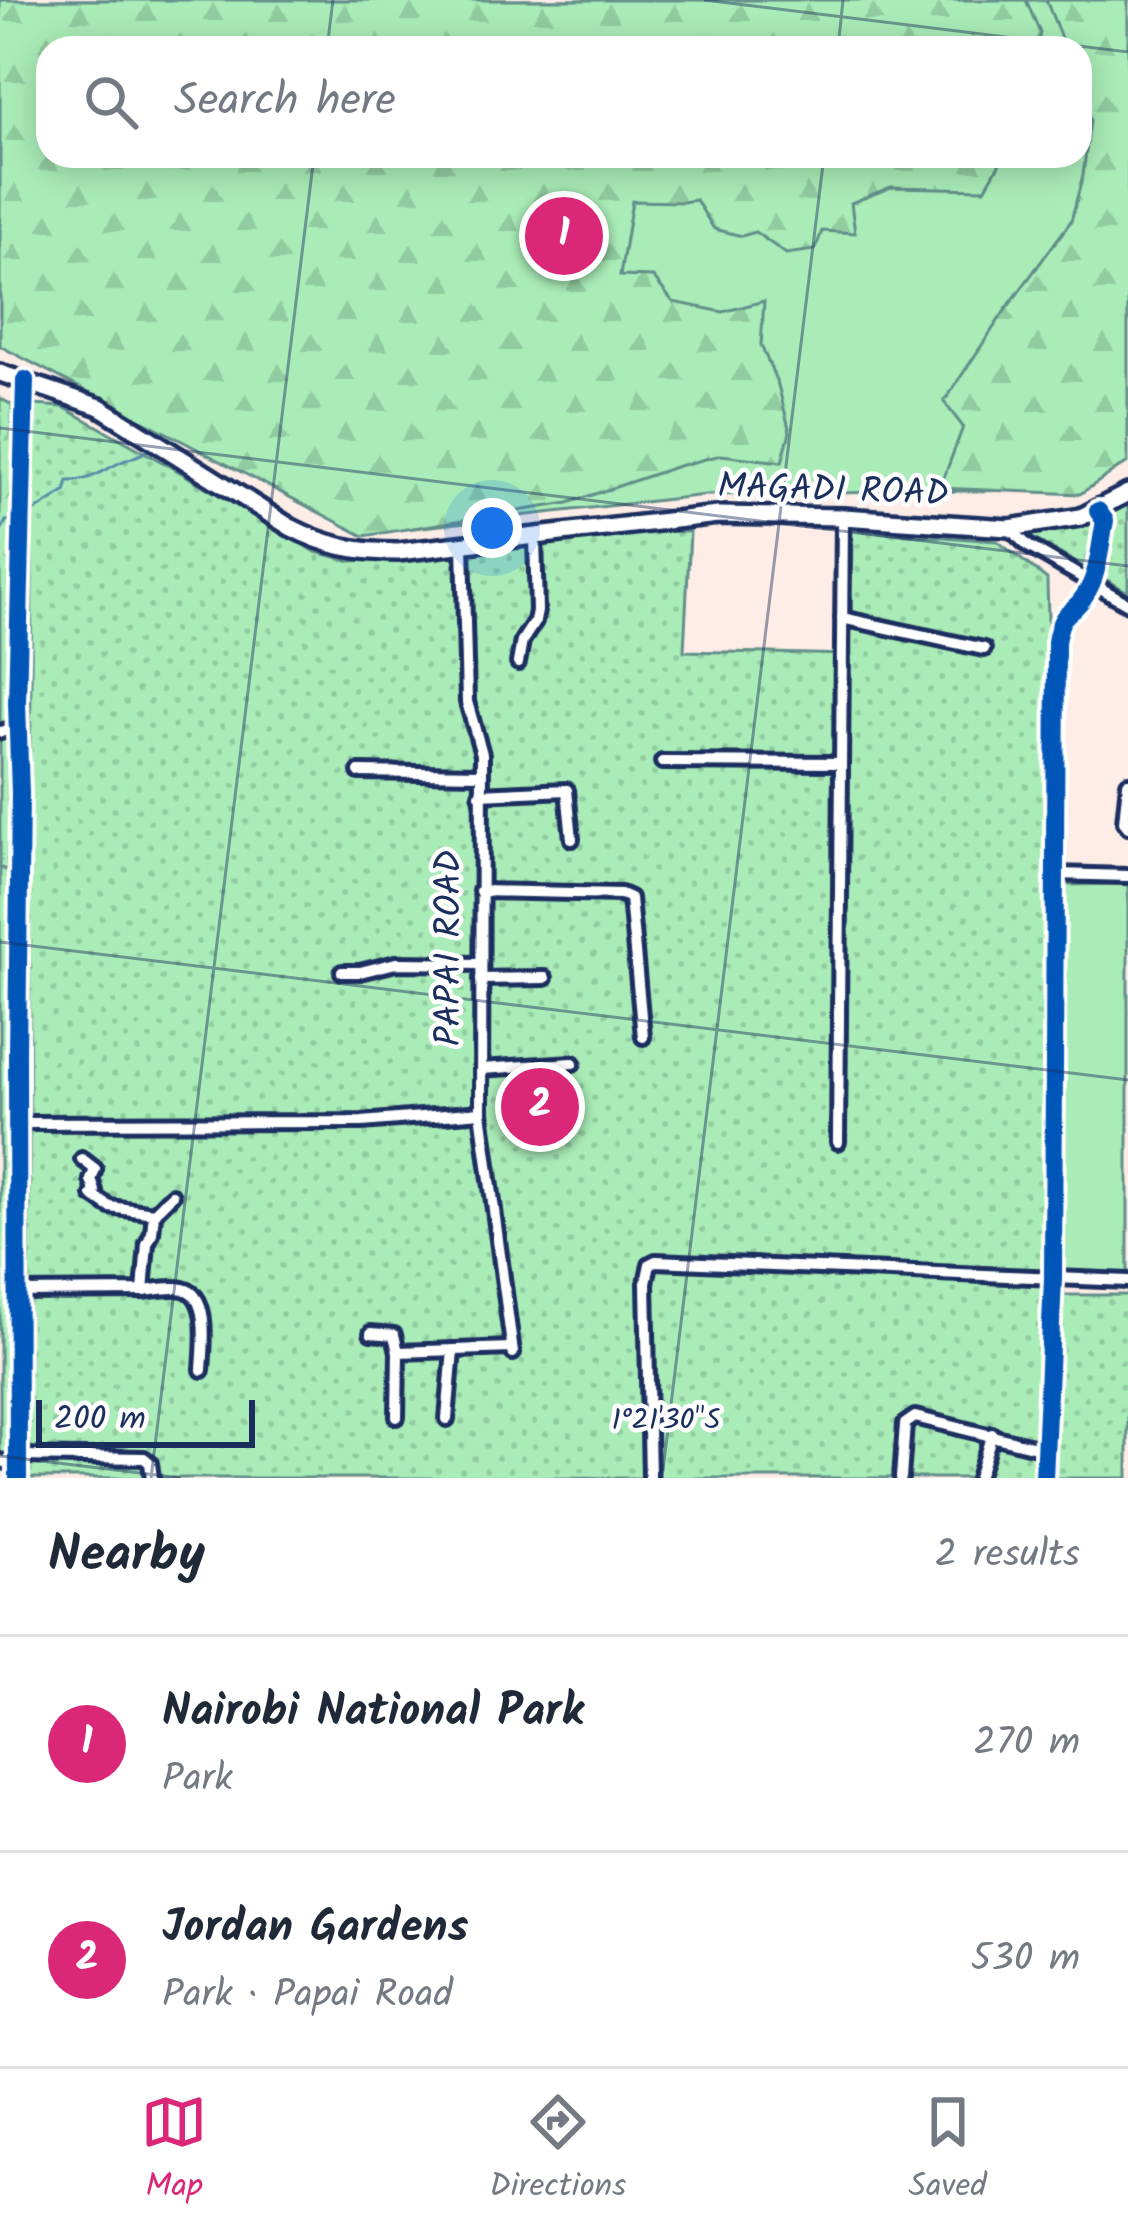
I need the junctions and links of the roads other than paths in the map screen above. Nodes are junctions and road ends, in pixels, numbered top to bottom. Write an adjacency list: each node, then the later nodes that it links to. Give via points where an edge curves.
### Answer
1 (0, 373): 2 (highway, MAGADI ROAD)
2 (25, 380): 8 (highway, MAGADI ROAD, via 100,407 322,542 398,552); 14 (street)
3 (1128, 493): 4 (highway, MAGADI ROAD)
4 (1098, 511): 6 (highway, MAGADI ROAD); 9 (street, via 1105,521)
5 (843, 517): 6 (highway, MAGADI ROAD); 7 (highway, MAGADI ROAD, via 718,515); 11 (street)
6 (1010, 529): 9 (street)
7 (535, 538): 8 (highway, MAGADI ROAD); 13 (street, via 537,611)
8 (463, 544): 19 (street, PAPAI ROAD, via 467,702)
9 (1092, 583): 10 (street); 24 (street, via 1061,620 1056,642)
10 (1128, 604)
11 (842, 618): 12 (street); 17 (street)
12 (984, 649)
13 (518, 663)
14 (18, 727): 15 (street); 35 (street)
15 (0, 732)
16 (662, 762): 17 (street)
17 (841, 763): 36 (street)
18 (359, 772): 19 (street)
19 (481, 774): 21 (street, PAPAI ROAD)
20 (1128, 781): 22 (street)
21 (480, 794): 23 (street, via 567,790); 26 (street, PAPAI ROAD)
22 (1128, 827)
23 (572, 839)
24 (1056, 874): 25 (street); 40 (street)
25 (1128, 877)
26 (480, 891): 27 (street, PAPAI ROAD); 31 (street, via 630,898)
27 (481, 964): 28 (street); 30 (street, PAPAI ROAD)
28 (342, 972)
29 (544, 978): 30 (street)
30 (481, 979): 33 (street, PAPAI ROAD)
31 (643, 1037)
32 (573, 1063): 33 (street)
33 (481, 1069): 34 (street, PAPAI ROAD)
34 (481, 1112): 35 (street, via 362,1122); 45 (street, PAPAI ROAD, via 512,1351)
35 (18, 1123): 43 (street)
36 (838, 1142)
37 (82, 1159): 39 (street, via 95,1168 92,1195 100,1202)
38 (172, 1195): 39 (street)
39 (154, 1213): 42 (street)
40 (1053, 1279): 41 (street); 51 (street); 55 (street, via 656,1261 646,1283)
41 (1128, 1281)
42 (143, 1291): 43 (street); 47 (street, via 193,1294 203,1320)
43 (17, 1292): 53 (street)
44 (371, 1333): 46 (street, via 393,1334)
45 (453, 1350): 46 (street); 49 (street)
46 (398, 1352): 48 (street)
47 (202, 1370)
48 (397, 1417)
49 (447, 1419)
50 (992, 1434): 51 (street); 56 (street, via 909,1419); 57 (street)
51 (1045, 1449): 58 (street)
52 (0, 1462): 53 (street)
53 (18, 1466): 54 (street, via 146,1458)
54 (152, 1478)
55 (650, 1478)
56 (901, 1478)
57 (978, 1478)
58 (1044, 1478)

